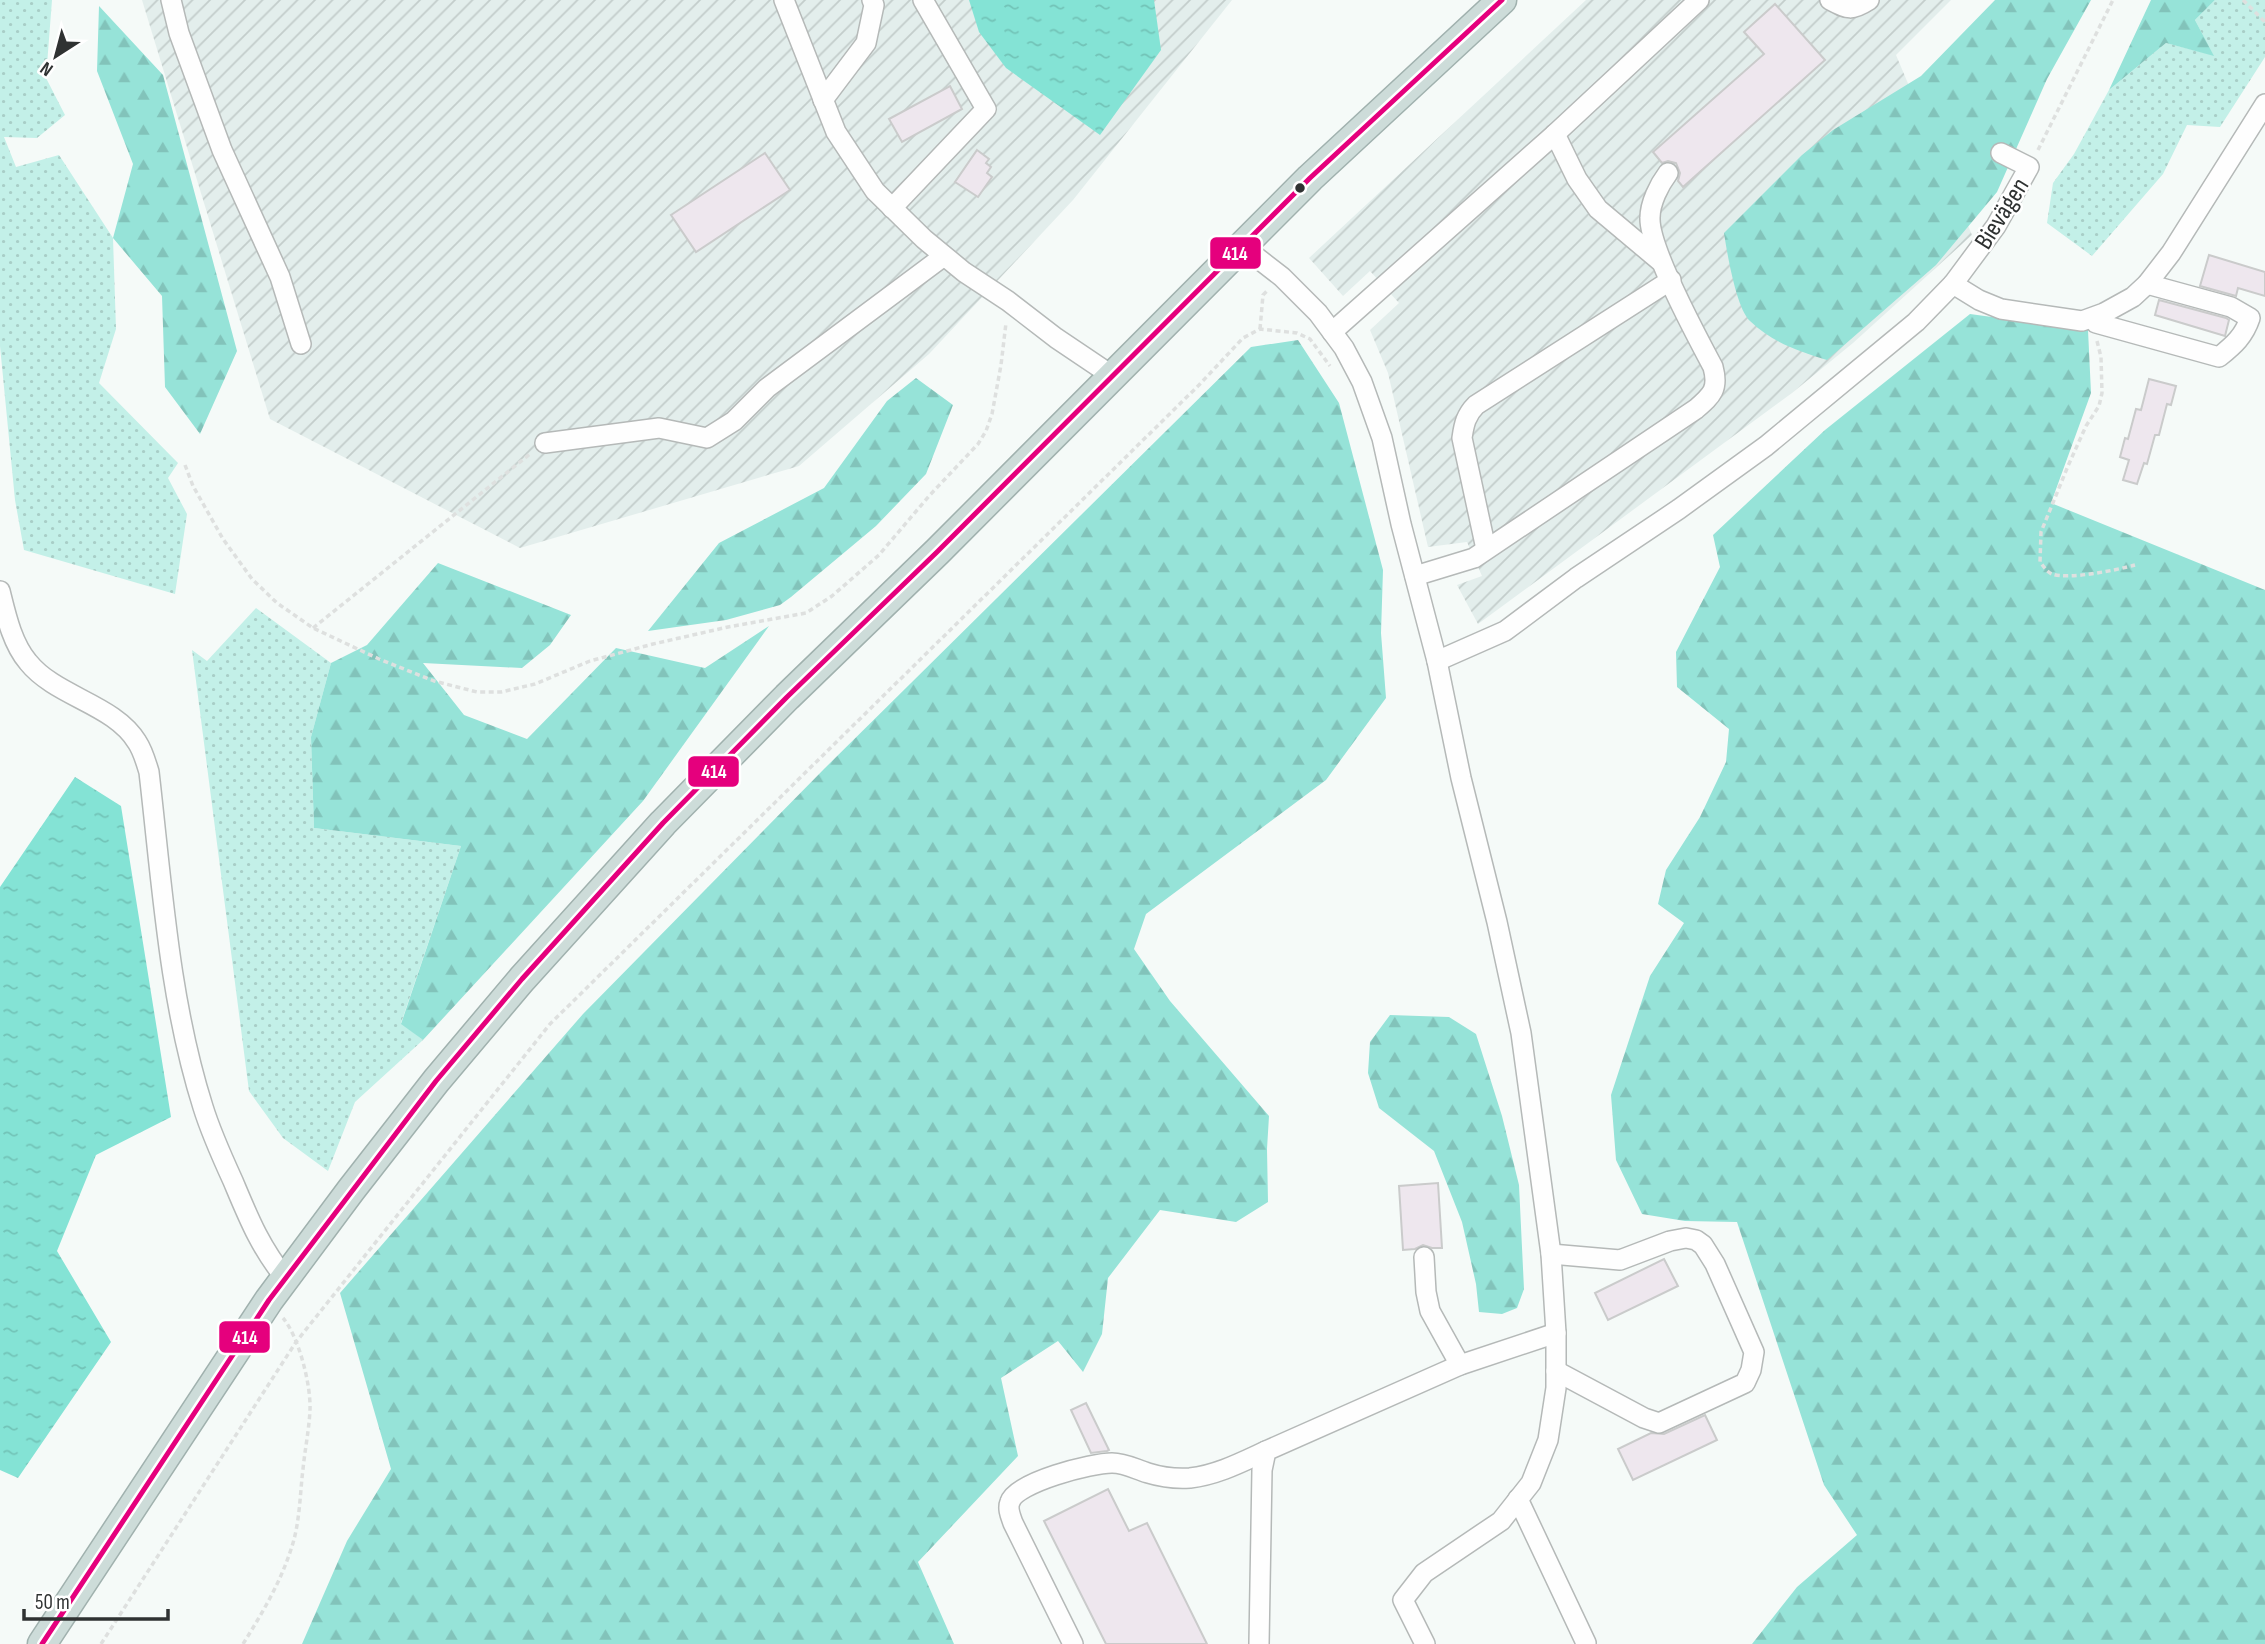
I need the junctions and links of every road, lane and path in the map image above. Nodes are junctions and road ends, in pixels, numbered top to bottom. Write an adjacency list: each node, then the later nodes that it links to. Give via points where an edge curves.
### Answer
1 (171, 0): 29 (street, via 222,150 280,277)
2 (784, 0): 12 (street)
3 (872, 0): 12 (street, via 866,43)
4 (923, 0): 18 (street, via 986,109)
5 (1502, 0): 19 (highway)
6 (1699, 0): 14 (street)
7 (1830, 0): 8 (street, via 1846,8)
8 (1869, 0)
9 (2113, 0): 16 (path)
10 (2243, 0): 11 (path)
11 (2265, 22)
12 (823, 100): 18 (street, via 836,132 875,191)
13 (2265, 104): 24 (street)
14 (1555, 134): 21 (street, via 1598,209 1632,235); 28 (street)
15 (2001, 153): 16 (street, Bievägen)
16 (2029, 167): 23 (street, Bievägen, via 1996,226)
17 (1668, 173): 21 (street, via 1650,219)
18 (892, 208): 20 (street)
19 (1242, 246): 22 (street); 31 (highway)
20 (944, 256): 25 (street); 32 (street, via 766,388 734,421 707,438 659,428)
21 (1667, 272): 34 (street, via 1468,413 1462,438); 34 (street, via 1713,367 1716,378 1711,396)
22 (1282, 277): 27 (path, via 1263,295); 28 (street)
23 (1953, 284): 26 (street, via 2001,309 2082,321); 39 (street, Bievägen, via 1916,321 1766,446 1504,631)
24 (2147, 284): 26 (street); 26 (street, via 2231,307 2250,318 2246,332 2219,357 2096,323)
25 (1008, 300): 31 (street); 38 (path, via 992,414 978,444 879,555 806,613 653,644 501,692 477,692 434,681)
26 (2092, 318): 35 (path, via 2101,357 2102,393 2041,532 2040,562 2049,573 2060,576)
27 (1260, 329): 30 (path, via 1310,339); 44 (path, via 1243,338 550,1024)
28 (1332, 332): 36 (street, via 1363,383 1382,439)
29 (301, 344)
30 (1333, 370)
31 (1111, 375): 42 (highway, via 787,697 594,898 436,1082)
32 (545, 443): 38 (path)
33 (184, 465): 38 (path, via 223,539 252,579)
34 (1486, 549): 36 (street, via 1474,558)
35 (2135, 565)
36 (1415, 576): 39 (street)
37 (0, 592): 42 (street, via 27,662 123,726 143,754 190,1059 204,1109)
38 (313, 628)
39 (1437, 661): 40 (street, via 1521,1033)
40 (1551, 1254): 43 (street); 46 (street, via 1620,1260 1670,1241 1696,1240 1715,1264 1754,1352 1745,1383 1658,1423)
41 (1424, 1257): 45 (street, via 1430,1311)
42 (278, 1290): 44 (path); 50 (highway)
43 (1556, 1334): 45 (street); 46 (street)
44 (296, 1342): 51 (path); 52 (path, via 310,1406 299,1510 282,1571)
45 (1460, 1364): 47 (street)
46 (1556, 1371): 48 (street, via 1548,1440 1531,1483)
47 (1266, 1451): 53 (street, via 1211,1474 1189,1478 1110,1463 1061,1474 1014,1494 1009,1511 1013,1523); 54 (street)
48 (1518, 1499): 49 (street); 55 (street, via 1501,1521 1424,1573 1403,1600)
49 (1586, 1643)
50 (42, 1644)
51 (101, 1644)
52 (243, 1644)
53 (1073, 1644)
54 (1259, 1644)
55 (1425, 1644)

